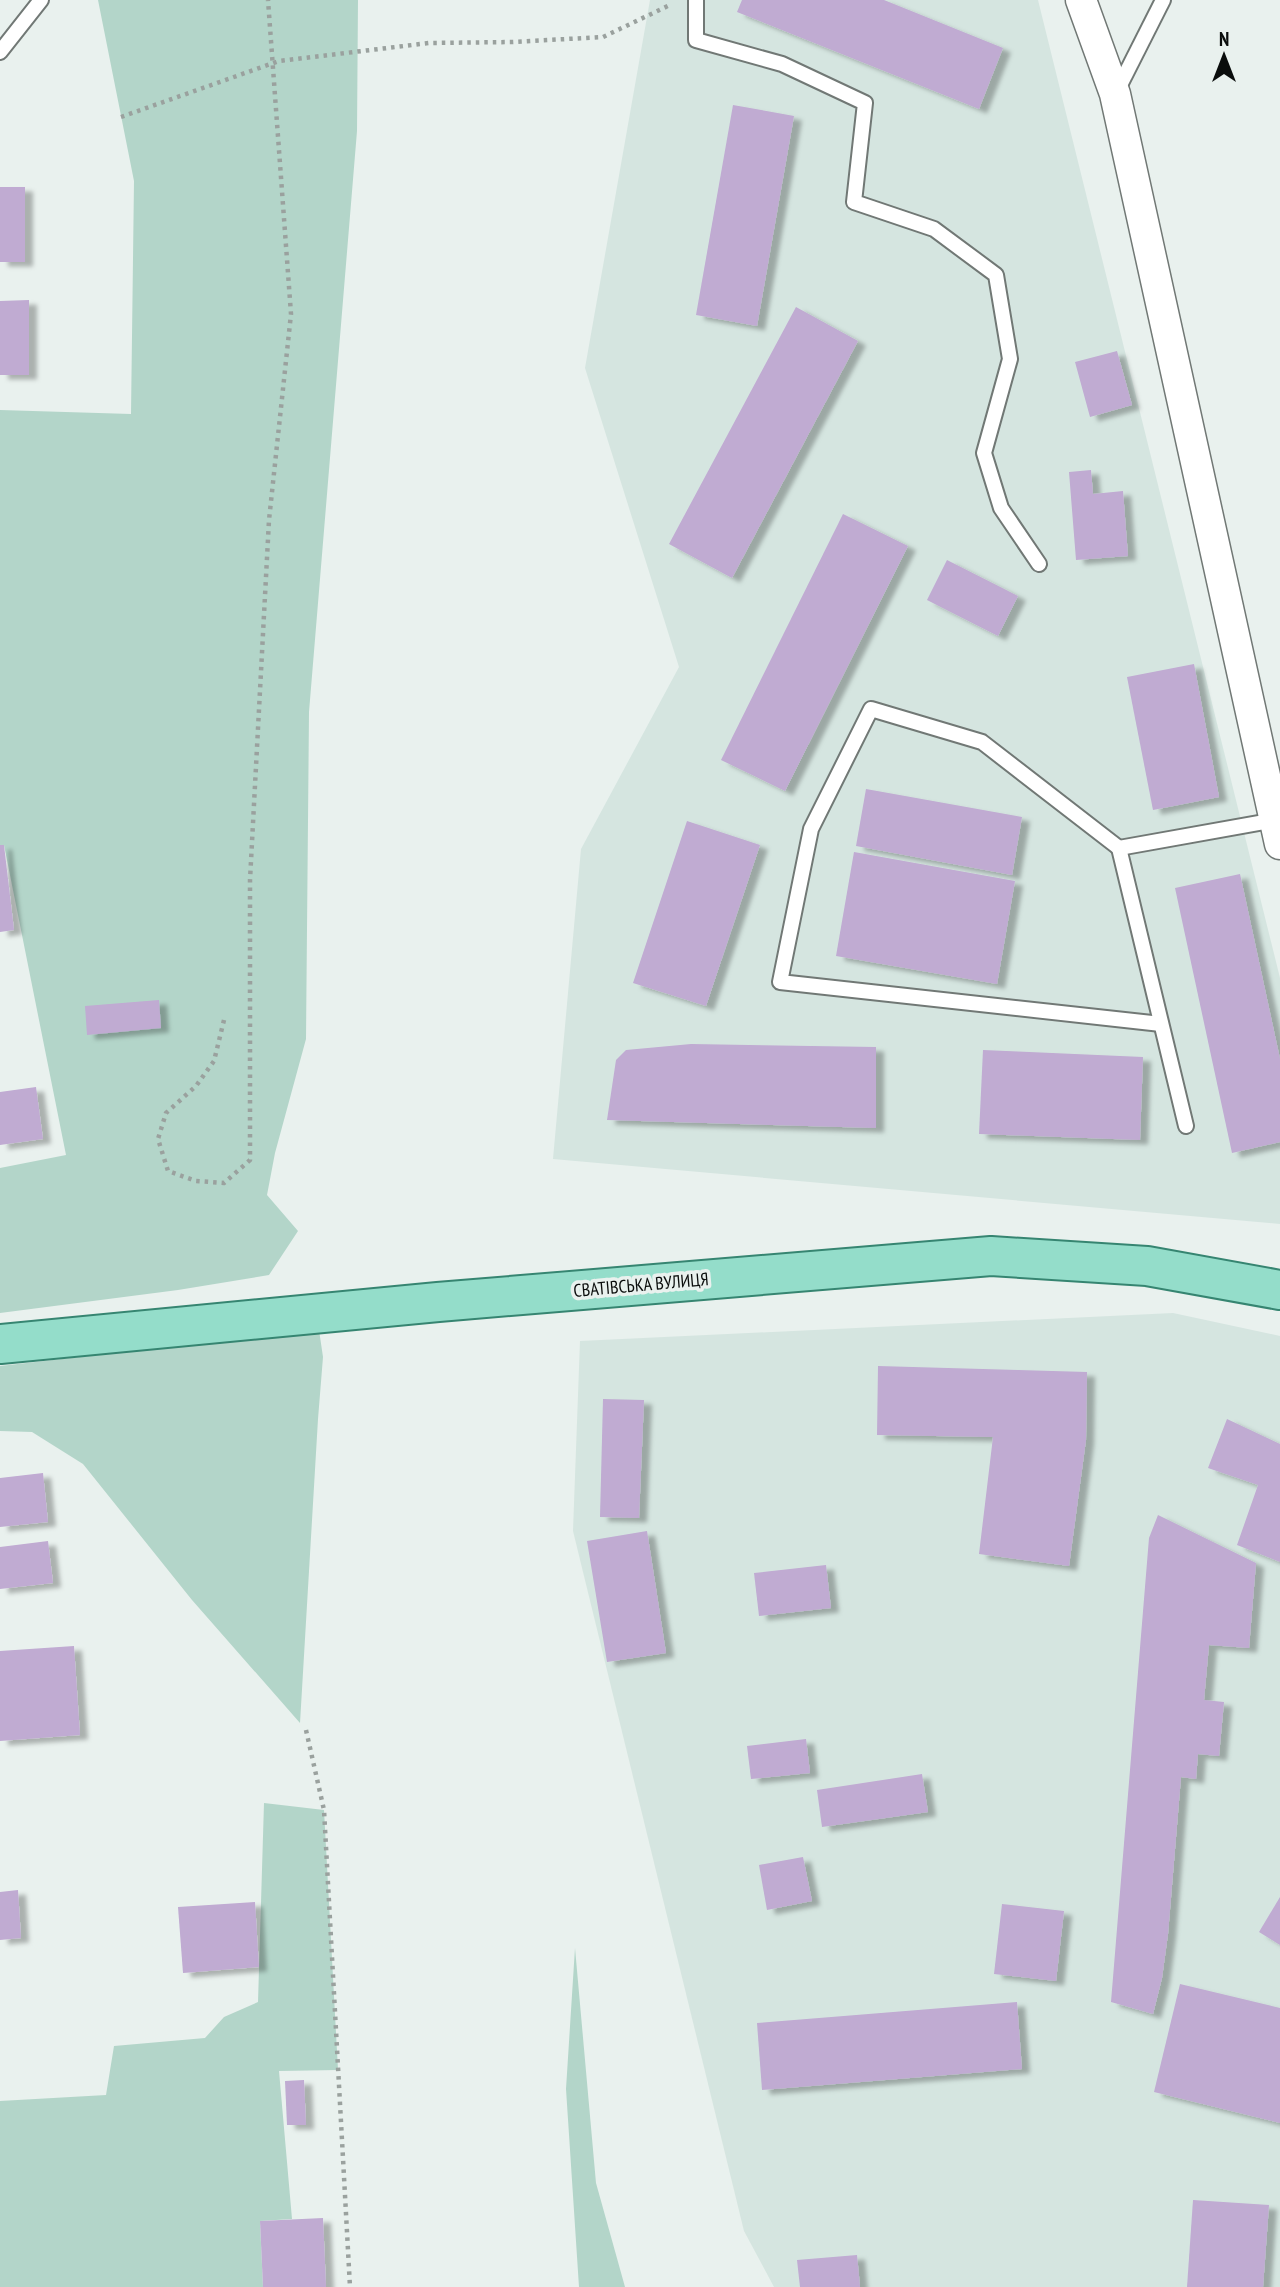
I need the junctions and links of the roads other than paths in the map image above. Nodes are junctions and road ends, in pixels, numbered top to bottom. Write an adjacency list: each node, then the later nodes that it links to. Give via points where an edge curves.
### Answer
1 (41, 0): 5 (lane)
2 (696, 0): 7 (lane, via 696,40 782,64 865,103 854,202 934,229 996,275 1010,359 984,453 1001,508)
3 (1081, 0): 6 (street)
4 (1163, 0): 6 (lane)
5 (0, 52)
6 (1115, 94): 8 (street)
7 (1039, 564)
8 (1277, 832): 9 (lane)
9 (1119, 848): 10 (lane); 10 (lane, via 982,742 871,709 811,829 780,982)
10 (1161, 1024): 11 (lane)
11 (1186, 1126)
12 (1280, 1290): 13 (main road, СВАТІВСЬКА ВУЛИЦЯ, via 1147,1266 991,1256)
13 (0, 1344)

